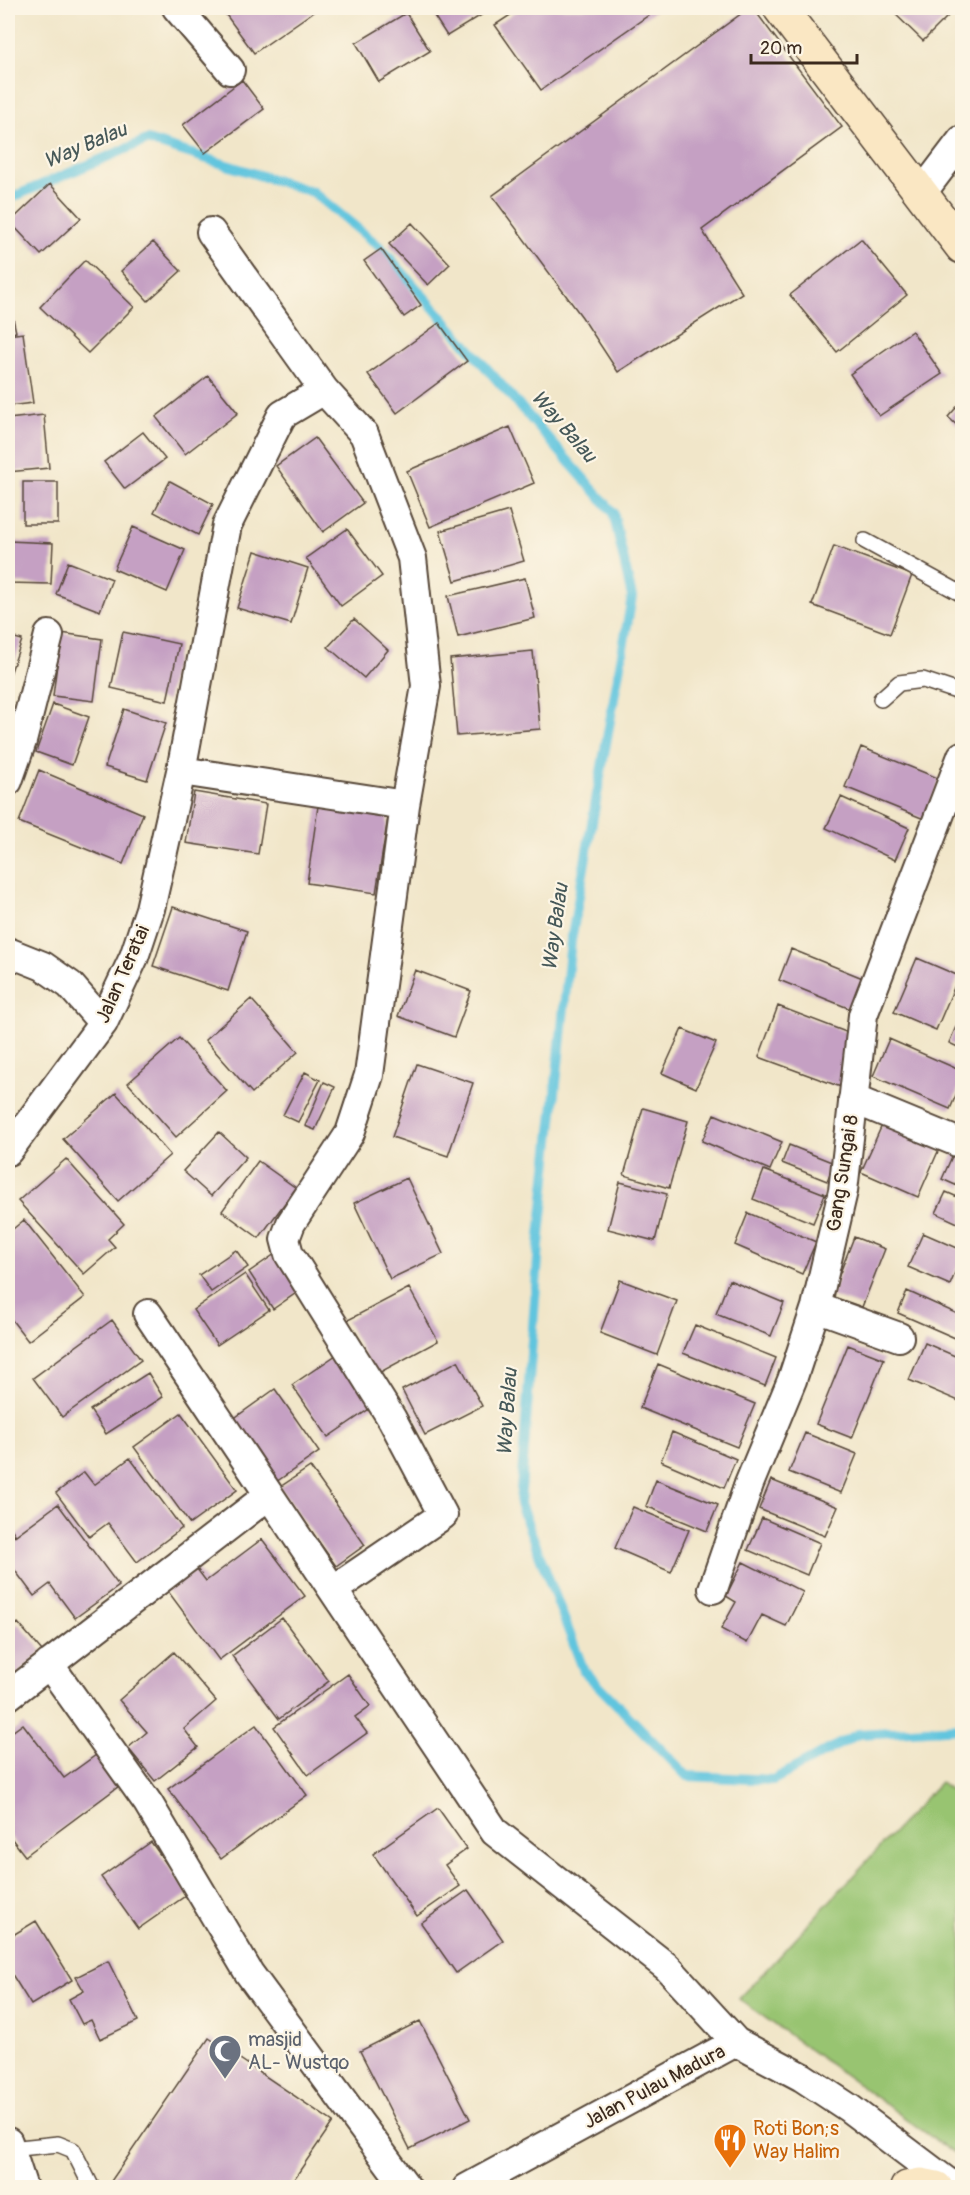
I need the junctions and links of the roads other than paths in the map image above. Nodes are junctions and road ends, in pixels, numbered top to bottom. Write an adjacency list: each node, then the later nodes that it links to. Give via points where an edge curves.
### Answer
1 (177, 8): 3 (street)
2 (780, 8): 5 (main road)
3 (230, 70)
4 (963, 140): 5 (street)
5 (921, 194): 7 (main road)
6 (211, 232): 8 (street)
7 (963, 247)
8 (324, 390): 15 (street, Jalan Teratai, via 282,415 227,525); 17 (street, via 364,434 412,558 426,686)
9 (865, 541): 10 (lane)
10 (963, 594)
11 (49, 635): 16 (street)
12 (963, 693): 13 (lane, via 923,680 899,683)
13 (881, 699)
14 (963, 756): 20 (street, Gang Sungai 8, via 863,1015)
15 (181, 771): 17 (street); 19 (street, Jalan Teratai, via 150,909 134,957)
16 (8, 781)
17 (405, 805): 28 (street, via 369,1075 350,1132 291,1222 285,1239 289,1254 392,1419 443,1515)
18 (8, 952): 19 (street, via 43,966 70,985)
19 (103, 1023): 22 (street, Jalan Teratai)
20 (853, 1100): 21 (street); 23 (street, Gang Sungai 8, via 843,1191)
21 (963, 1144)
22 (8, 1151)
23 (816, 1307): 25 (street); 27 (street, Gang Sungai 8)
24 (148, 1314): 26 (street)
25 (899, 1337)
26 (269, 1495): 28 (street); 29 (street)
27 (713, 1589)
28 (333, 1590): 31 (street, via 495,1832 667,1967)
29 (49, 1664): 30 (street); 37 (street, via 148,1803 249,1973)
30 (8, 1696)
31 (736, 2042): 38 (street, Jalan Pulau Madura); 41 (street, Jalan Pulau Madura, via 840,2102)
32 (9, 2145): 33 (street); 34 (lane, via 58,2144 73,2151)
33 (18, 2187)
34 (93, 2187)
35 (330, 2187): 36 (lane)
36 (339, 2187)
37 (407, 2187)
38 (467, 2187)
39 (907, 2187): 40 (main road)
40 (936, 2187)
41 (955, 2187)

